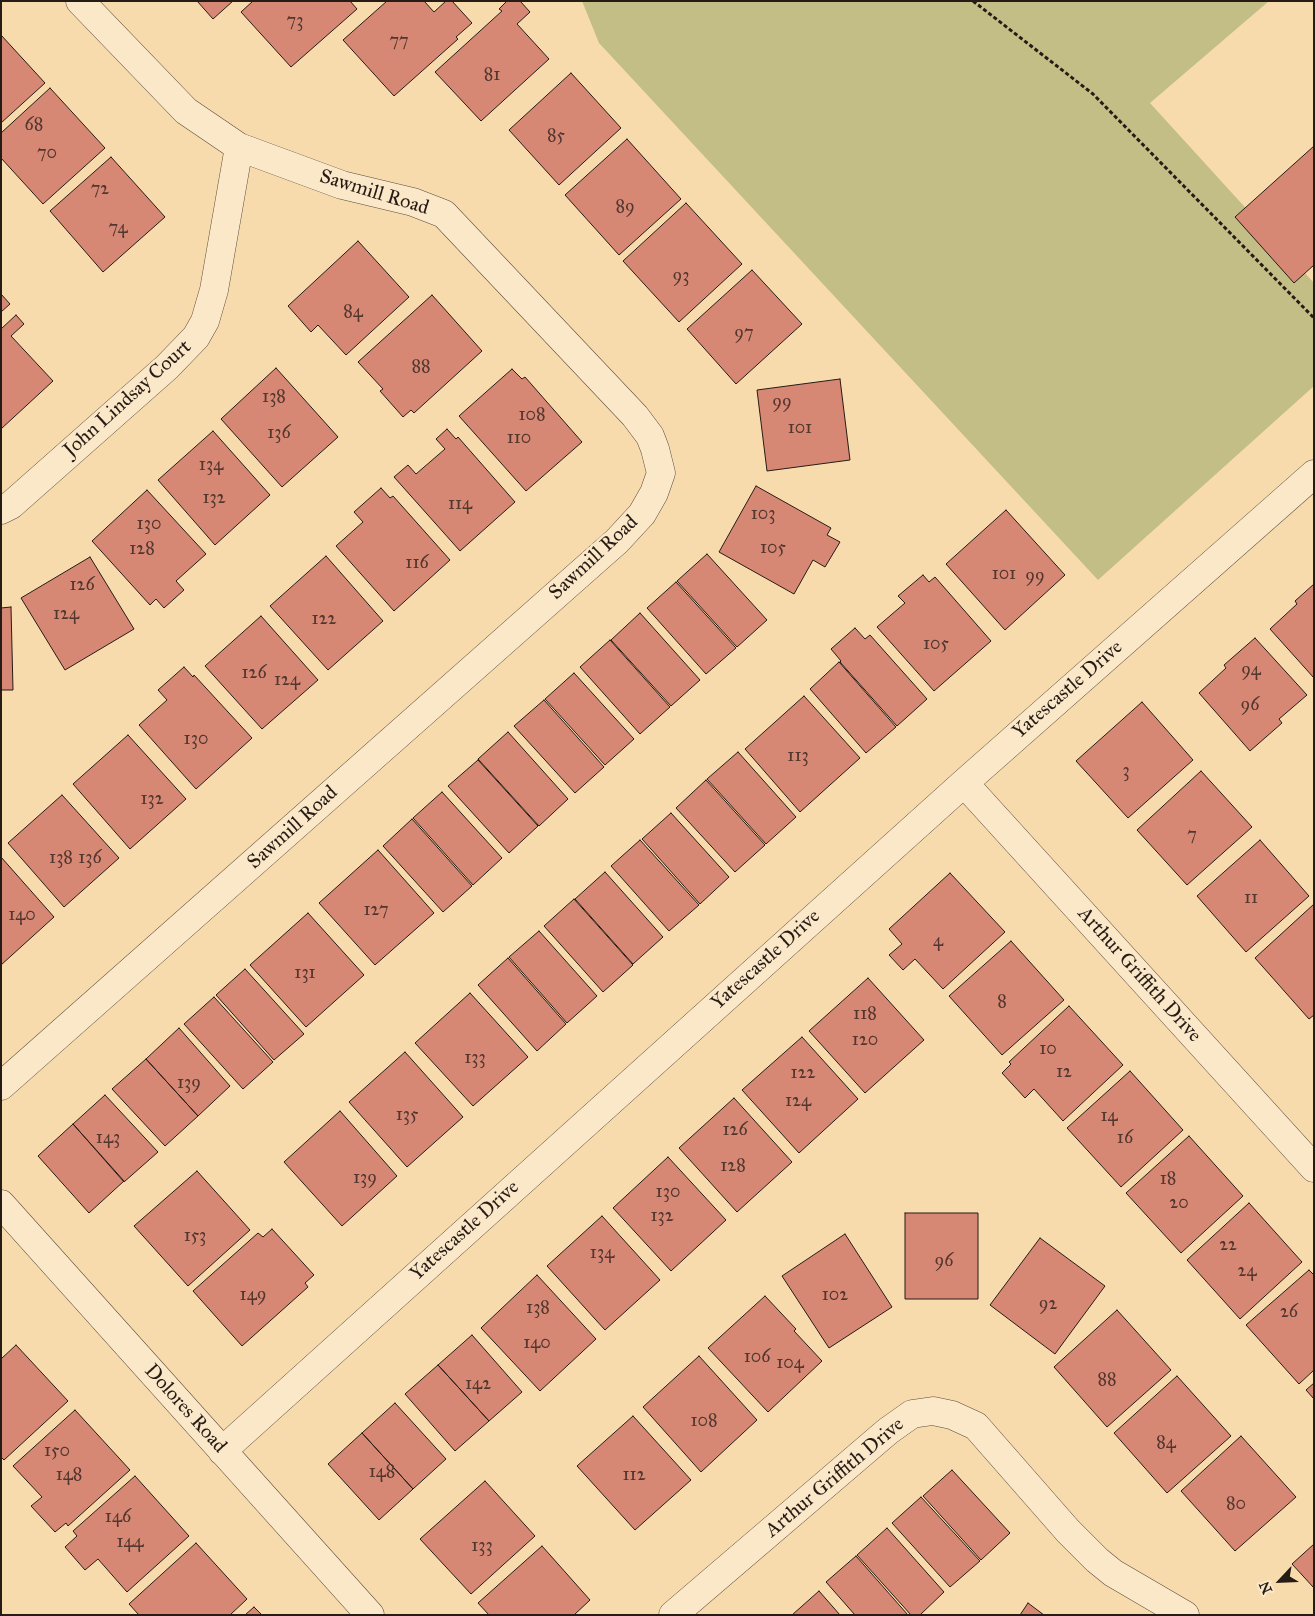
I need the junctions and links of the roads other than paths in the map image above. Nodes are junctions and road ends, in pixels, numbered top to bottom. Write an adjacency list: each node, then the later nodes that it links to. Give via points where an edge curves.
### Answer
1 (80, 1): 2 (street, Sawmill Road, via 186,111)
2 (239, 147): 4 (street, John Lindsay Court, via 214,290 205,321 196,336 160,373 11,505); 6 (street, Sawmill Road, via 342,185 412,202 444,214 636,416 650,436 661,473 642,514 617,541)
3 (1314, 474): 5 (street, Yatescastle Drive)
4 (1, 510)
5 (964, 783): 7 (street, Arthur Griffith Drive); 9 (street, Yatescastle Drive)
6 (1, 1086)
7 (1314, 1168)
8 (1, 1204): 9 (street, Dolores Road)
9 (222, 1451): 10 (street, Dolores Road)
10 (370, 1615)
11 (673, 1615): 12 (street, Arthur Griffith Drive, via 888,1431 912,1414 932,1411 952,1414 976,1426 1097,1560 1113,1573)
12 (1185, 1615)

